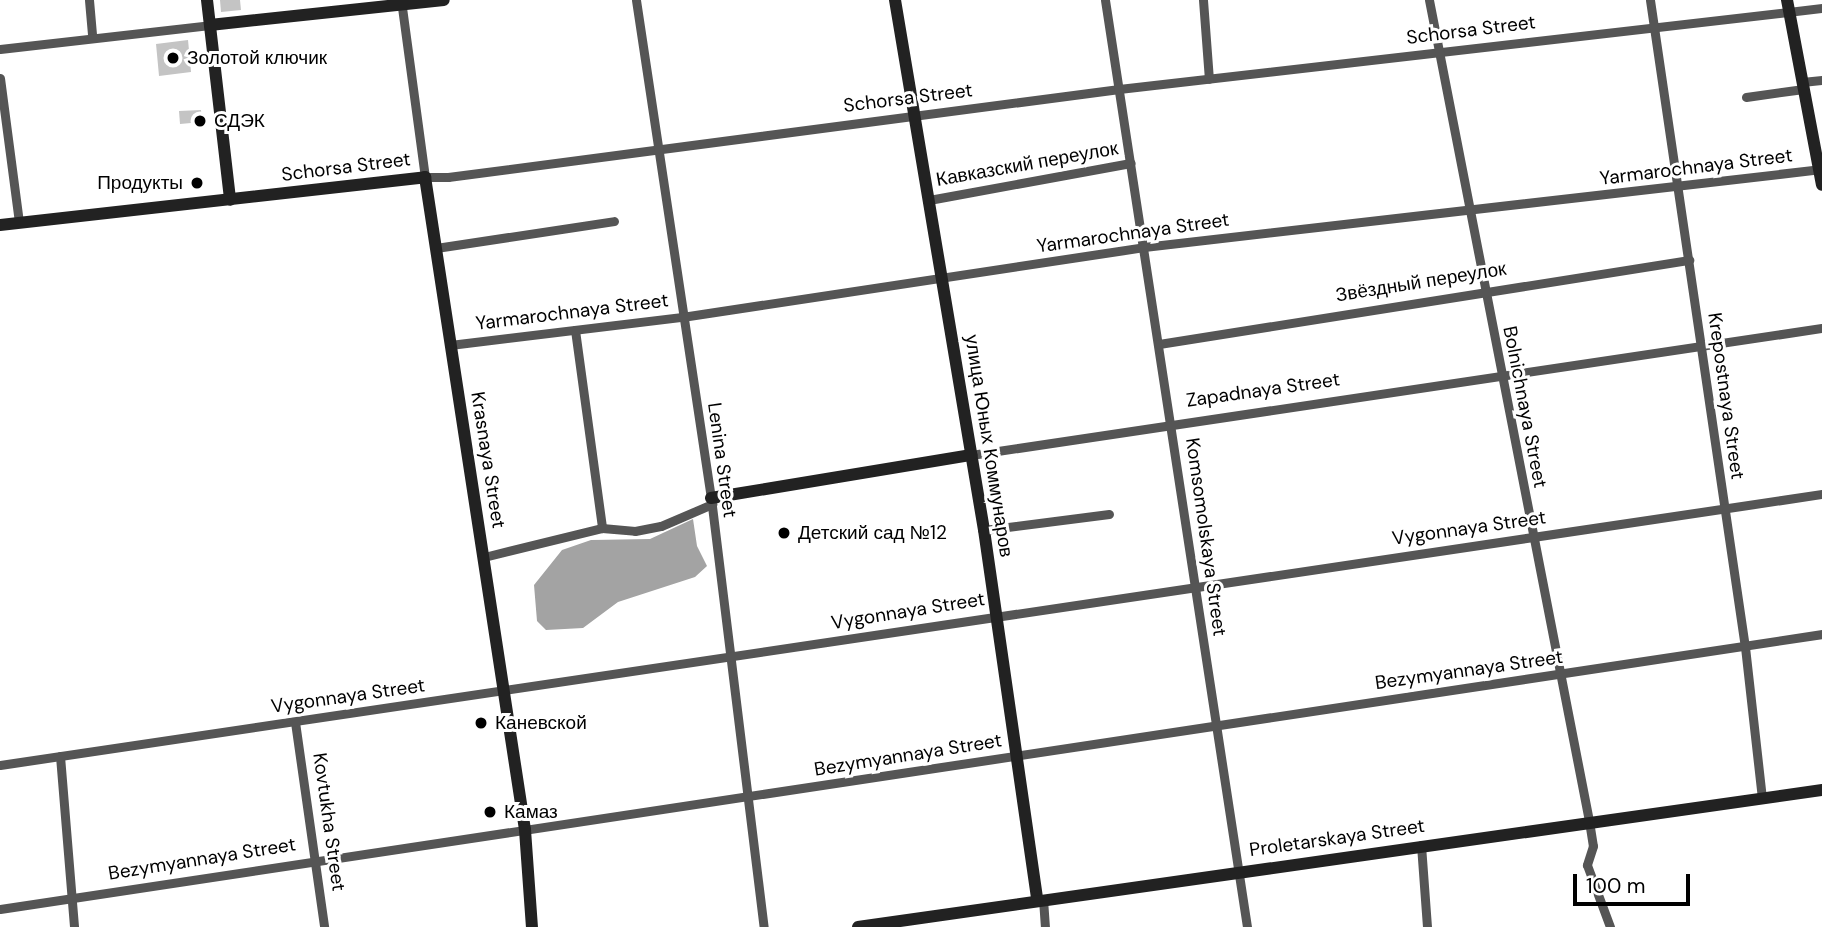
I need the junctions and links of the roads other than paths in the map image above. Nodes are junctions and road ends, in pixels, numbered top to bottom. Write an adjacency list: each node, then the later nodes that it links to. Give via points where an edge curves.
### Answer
1 (89, 0): 15 (street)
2 (207, 0): 13 (street)
3 (444, 0): 10 (street)
4 (636, 0): 25 (street, Lenina Street)
5 (895, 0): 24 (street, улица Юных Коммунаров)
6 (1105, 0): 22 (street, Komsomolskaya Street)
7 (1203, 0): 19 (street)
8 (1429, 0): 17 (street, Bolnichnaya Street)
9 (1650, 0): 14 (street, Krepostnaya Street)
10 (401, 2): 13 (street); 28 (street, Krasnaya Street)
11 (1788, 6): 12 (street, Schorsa Street); 14 (street, Schorsa Street); 21 (street)
12 (1822, 8)
13 (210, 25): 15 (street); 31 (street)
14 (1654, 26): 17 (street, Schorsa Street); 30 (street, Krepostnaya Street)
15 (92, 38): 16 (street)
16 (0, 49)
17 (1439, 55): 19 (street, Schorsa Street); 33 (street, Bolnichnaya Street)
18 (0, 78): 35 (street)
19 (1209, 79): 22 (street, Schorsa Street)
20 (1822, 80): 21 (street)
21 (1803, 86): 23 (street); 27 (street)
22 (1119, 89): 24 (street, Schorsa Street); 26 (street, Komsomolskaya Street)
23 (1746, 97)
24 (916, 117): 25 (street, Schorsa Street); 32 (street, улица Юных Коммунаров)
25 (656, 150): 28 (street, Schorsa Street); 42 (street, Lenina Street)
26 (1131, 163): 32 (street, Кавказский переулок); 37 (street, Komsomolskaya Street)
27 (1820, 169): 29 (street); 30 (street, Yarmarochnaya Street)
28 (425, 177): 31 (street, Schorsa Street); 38 (street, Krasnaya Street)
29 (1822, 184)
30 (1680, 187): 33 (street, Yarmarochnaya Street); 39 (street, Krepostnaya Street)
31 (230, 200): 35 (street, Schorsa Street)
32 (929, 200): 40 (street, улица Юных Коммунаров)
33 (1467, 211): 37 (street, Yarmarochnaya Street); 41 (street, Bolnichnaya Street)
34 (614, 220): 38 (street)
35 (19, 223): 36 (street, Schorsa Street)
36 (0, 225)
37 (1144, 247): 40 (street, Yarmarochnaya Street); 45 (street, Komsomolskaya Street)
38 (436, 248): 46 (street, Krasnaya Street)
39 (1689, 260): 41 (street, Звёздный переулок); 47 (street, Krepostnaya Street)
40 (942, 278): 42 (street, Yarmarochnaya Street); 50 (street, улица Юных Коммунаров)
41 (1484, 289): 45 (street, Звёздный переулок); 48 (street, Bolnichnaya Street)
42 (682, 317): 44 (street, Yarmarochnaya Street); 52 (street, Lenina Street)
43 (1822, 328): 47 (street, Zapadnaya Street)
44 (575, 330): 46 (street, Yarmarochnaya Street); 55 (street)
45 (1159, 344): 49 (street, Komsomolskaya Street)
46 (450, 345): 58 (street, Krasnaya Street)
47 (1702, 346): 48 (street, Zapadnaya Street); 53 (street, Krepostnaya Street)
48 (1500, 375): 49 (street, Zapadnaya Street); 57 (street, Bolnichnaya Street)
49 (1171, 422): 50 (street, Zapadnaya Street); 59 (street, Komsomolskaya Street)
50 (971, 455): 52 (street, Zapadnaya Street); 56 (street, улица Юных Коммунаров)
51 (1822, 494): 53 (street, Vygonnaya Street)
52 (711, 501): 55 (street, via 662,526 635,531); 63 (street, Lenina Street)
53 (1725, 509): 57 (street, Vygonnaya Street); 62 (street, Krepostnaya Street)
54 (1109, 514): 56 (street)
55 (602, 528): 58 (street)
56 (984, 530): 60 (street, улица Юных Коммунаров)
57 (1534, 536): 59 (street, Vygonnaya Street); 64 (street, Bolnichnaya Street)
58 (484, 556): 65 (street, Krasnaya Street)
59 (1195, 586): 60 (street, Vygonnaya Street); 67 (street, Komsomolskaya Street)
60 (997, 614): 63 (street, Vygonnaya Street); 68 (street, улица Юных Коммунаров)
61 (1822, 634): 62 (street, Bezymyannaya Street)
62 (1745, 647): 64 (street, Bezymyannaya Street); 73 (street, Krepostnaya Street)
63 (729, 659): 65 (street, Vygonnaya Street); 72 (street, Lenina Street)
64 (1560, 674): 67 (street, Bezymyannaya Street); 74 (street, Bolnichnaya Street)
65 (505, 693): 66 (street, Vygonnaya Street); 75 (street, Krasnaya Street)
66 (295, 722): 69 (street, Vygonnaya Street); 77 (street, Kovtukha Street)
67 (1217, 725): 68 (street, Bezymyannaya Street); 78 (street, Komsomolskaya Street)
68 (1017, 754): 72 (street, Bezymyannaya Street); 80 (street, улица Юных Коммунаров)
69 (60, 756): 70 (street, Vygonnaya Street); 79 (street)
70 (0, 765)
71 (1822, 790): 73 (street, Proletarskaya Street)
72 (749, 798): 75 (street, Bezymyannaya Street); 85 (street, Lenina Street)
73 (1762, 798): 74 (street, Proletarskaya Street)
74 (1589, 821): 76 (street, Proletarskaya Street); 90 (street, Bolnichnaya Street, via 1592,846 1587,865)
75 (525, 830): 77 (street, Bezymyannaya Street); 84 (street, Krasnaya Street)
76 (1421, 845): 78 (street, Proletarskaya Street); 89 (street)
77 (316, 859): 79 (street, Bezymyannaya Street); 83 (street, Kovtukha Street)
78 (1239, 871): 80 (street, Proletarskaya Street); 88 (street, Komsomolskaya Street)
79 (71, 898): 81 (street, Bezymyannaya Street); 82 (street)
80 (1040, 899): 86 (street, Proletarskaya Street); 87 (street, улица Юных Коммунаров)
81 (0, 909)
82 (74, 927)
83 (324, 927)
84 (532, 927)
85 (764, 927)
86 (858, 927)
87 (1045, 927)
88 (1247, 927)
89 (1427, 927)
90 (1610, 927)

